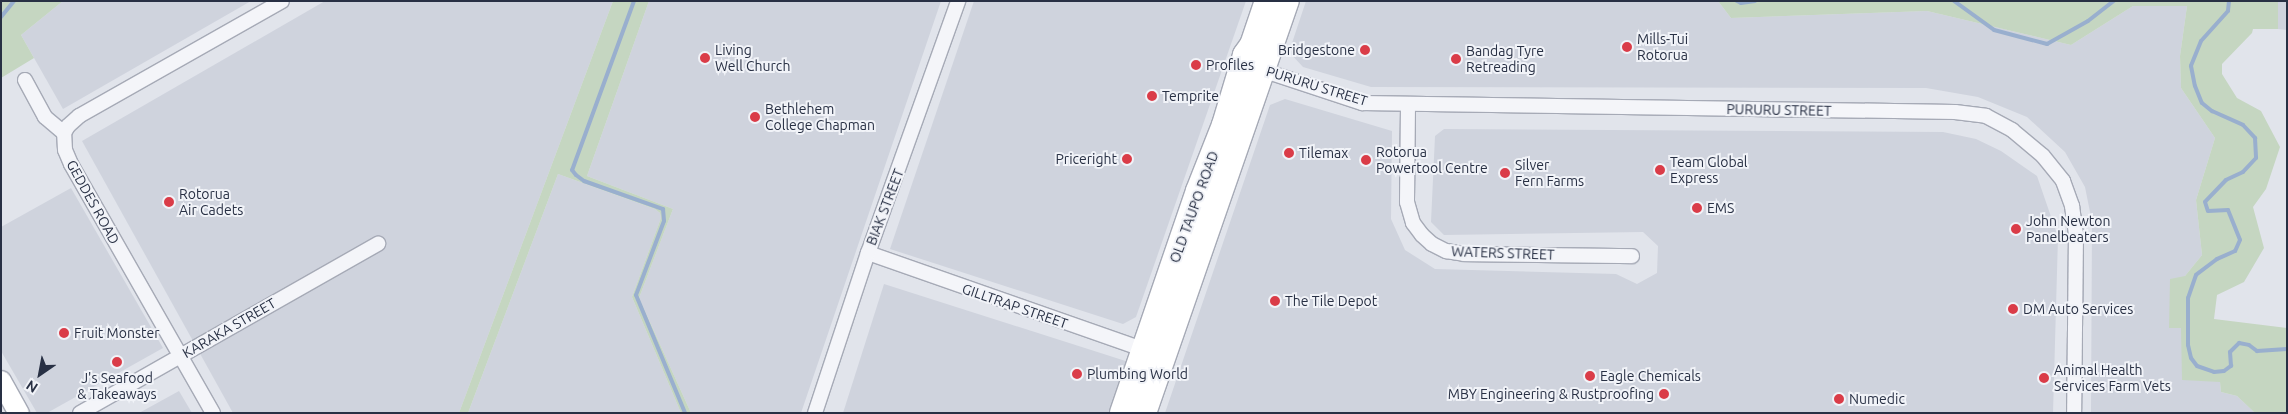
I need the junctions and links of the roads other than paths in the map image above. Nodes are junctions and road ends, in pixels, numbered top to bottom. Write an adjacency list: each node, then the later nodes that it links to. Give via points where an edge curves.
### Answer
1 (282, 1): 8 (street, via 79,116)
2 (958, 1): 10 (street, BIAK STREET)
3 (1267, 1): 5 (highway, OLD TAUPO ROAD, via 1252,45)
4 (1287, 1): 5 (highway, OLD TAUPO ROAD)
5 (1253, 66): 7 (street, PURURU STREET, via 1362,103); 12 (highway, OLD TAUPO ROAD)
6 (25, 80): 8 (street, via 45,117)
7 (1408, 106): 11 (street, WATERS STREET, via 1408,202 1413,223 1432,244 1446,251 1464,254); 21 (street, PURURU STREET, via 1955,112 1986,116 2012,130 2043,156 2063,181 2072,206 2076,234)
8 (64, 134): 13 (street, GEDDES ROAD, via 65,150 71,164)
9 (378, 244): 13 (street, KARAKA STREET)
10 (868, 254): 12 (street, GILLTRAP STREET); 18 (street, BIAK STREET)
11 (1632, 256)
12 (1154, 353): 19 (highway, OLD TAUPO ROAD); 20 (highway, OLD TAUPO ROAD)
13 (181, 356): 16 (street, KARAKA STREET); 17 (street, GEDDES ROAD)
14 (1, 381): 15 (main road)
15 (19, 413)
16 (80, 413)
17 (213, 413)
18 (815, 413)
19 (1122, 413)
20 (1144, 413)
21 (2074, 413)

